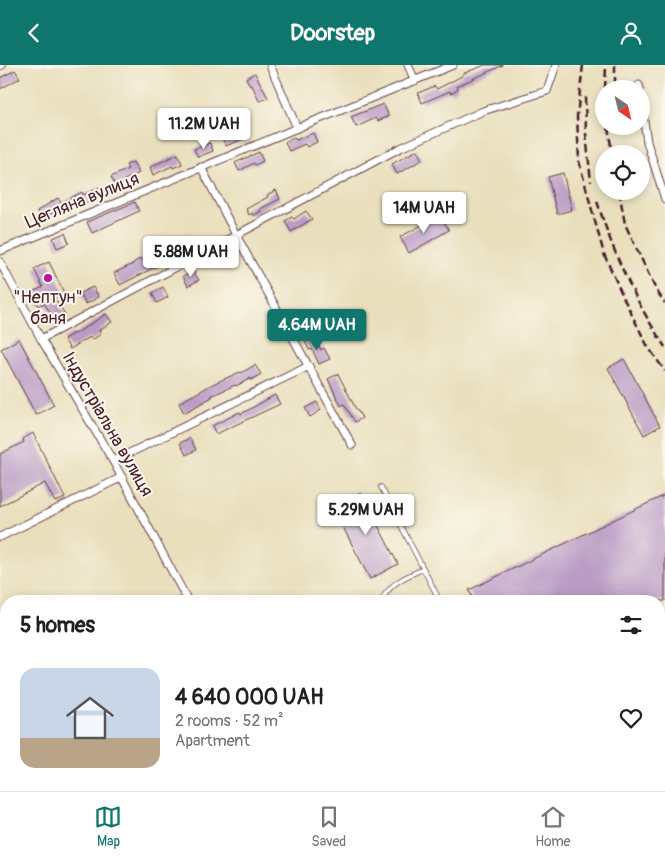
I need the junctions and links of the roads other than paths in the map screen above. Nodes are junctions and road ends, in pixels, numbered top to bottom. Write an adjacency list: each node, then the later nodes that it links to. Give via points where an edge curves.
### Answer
1 (270, 65): 6 (street)
2 (408, 65): 5 (street)
3 (453, 65): 5 (street, Цегляна вулиця)
4 (556, 65): 10 (street, via 547,91 484,111 398,149)
5 (415, 81): 6 (street, Цегляна вулиця)
6 (297, 127): 8 (street, Цегляна вулиця)
7 (646, 135): 9 (street)
8 (201, 167): 10 (street); 11 (street, Цегляна вулиця)
9 (665, 199)
10 (236, 235): 13 (street); 14 (street)
11 (0, 251)
12 (0, 262): 13 (street, Індустріальна вулиця)
13 (41, 339): 16 (street, Індустріальна вулиця)
14 (309, 366): 15 (street); 16 (street)
15 (352, 445)
16 (113, 461): 17 (street, Індустріальна вулиця)
17 (122, 477): 19 (street); 21 (street, Індустріальна вулиця)
18 (381, 487): 20 (lane)
19 (0, 537)
20 (423, 569): 22 (lane, via 396,581); 23 (lane)
21 (185, 595)
22 (384, 595)
23 (437, 595)

